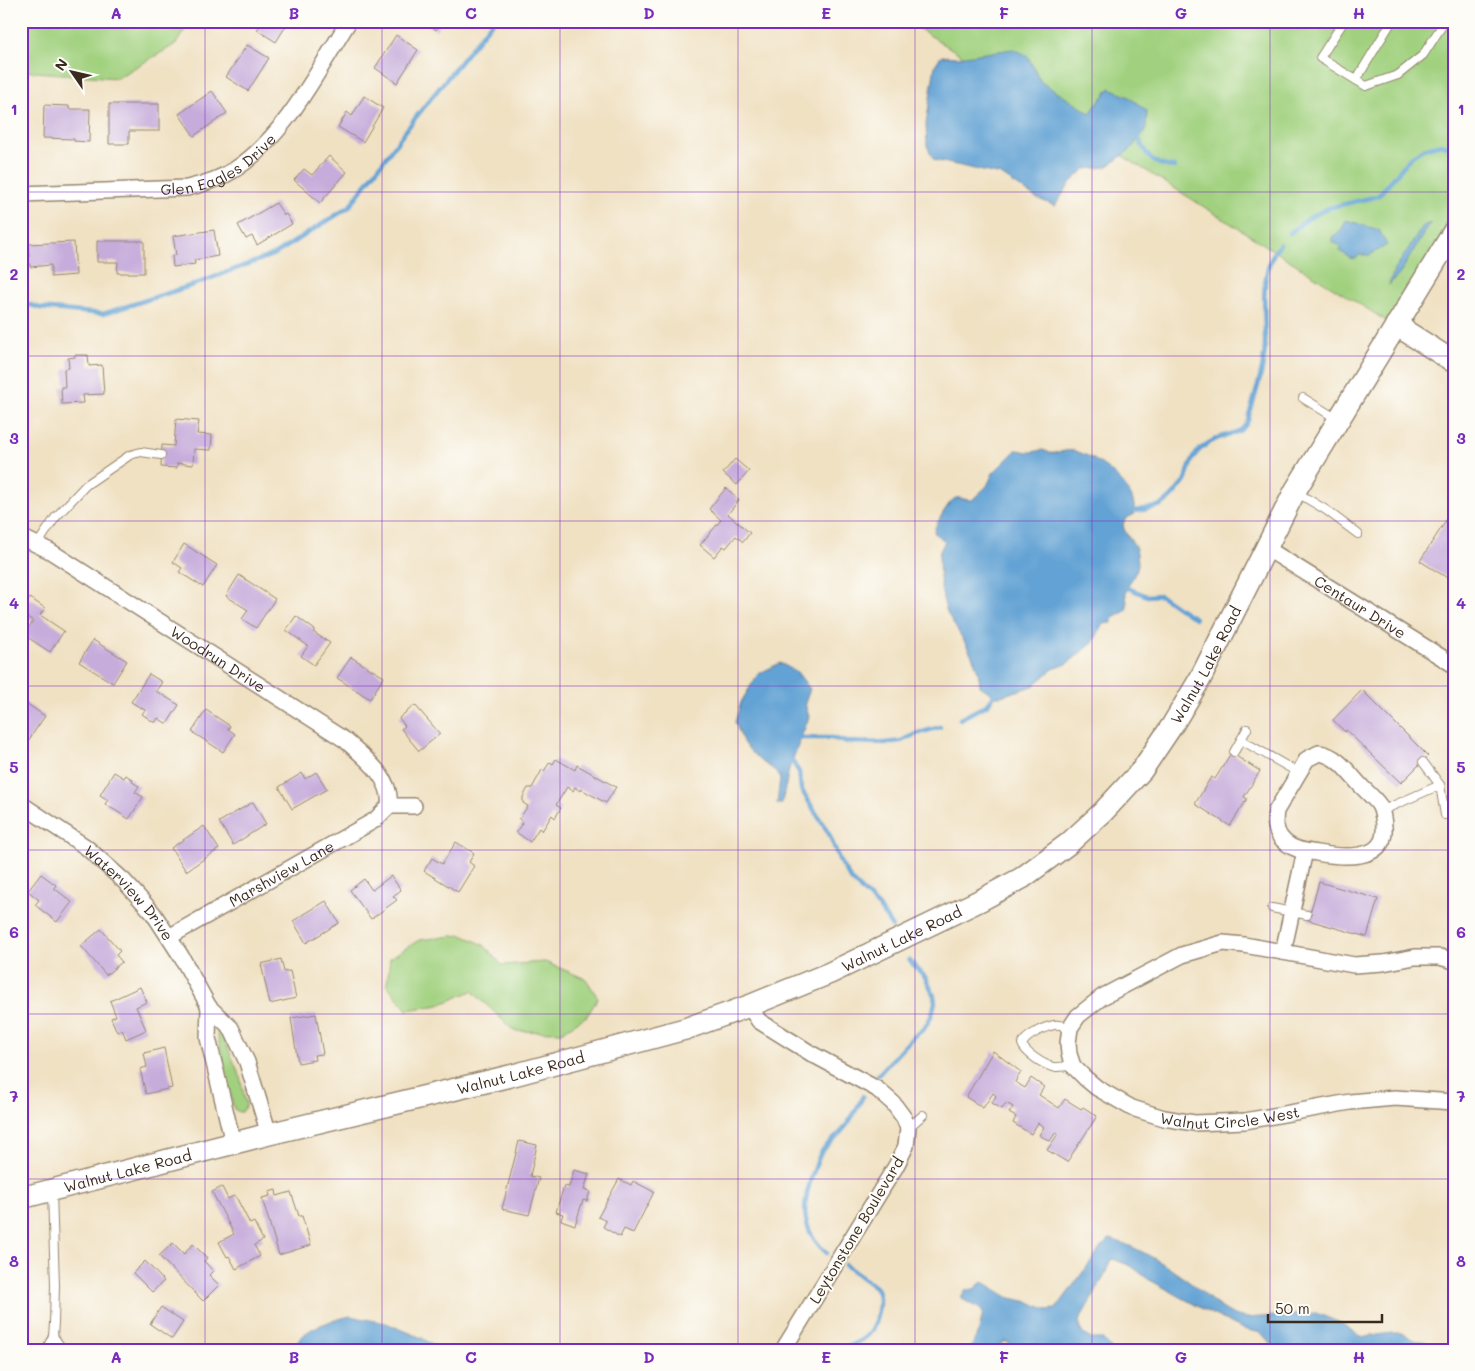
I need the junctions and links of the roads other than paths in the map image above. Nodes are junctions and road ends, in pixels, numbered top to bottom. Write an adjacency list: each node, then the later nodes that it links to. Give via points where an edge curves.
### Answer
1 (348, 21): 6 (street, Glen Eagles Drive, via 285,122 269,142 233,171 212,182 187,188)
2 (1344, 21): 5 (lane, via 1320,58)
3 (1392, 21): 5 (lane)
4 (1445, 21): 5 (lane, via 1423,55 1398,75 1366,86)
5 (1356, 80)
6 (21, 194)
7 (1454, 231): 8 (street, Walnut Lake Road)
8 (1396, 325): 9 (street); 11 (street, Walnut Lake Road)
9 (1454, 362)
10 (1303, 398): 11 (lane)
11 (1339, 420): 13 (street, Walnut Lake Road)
12 (161, 456): 16 (lane, via 141,452 130,455 86,485 55,518)
13 (1295, 492): 14 (lane); 17 (street, Walnut Lake Road)
14 (1358, 534)
15 (21, 537): 16 (street, Woodrun Drive)
16 (37, 544): 26 (street, Woodrun Drive, via 345,740 368,760 388,786)
17 (1266, 548): 18 (street, Centaur Drive); 37 (street, Walnut Lake Road, via 1200,679 1142,770 1068,844 1022,878 981,900 830,973)
18 (1454, 665)
19 (1247, 729): 20 (lane)
20 (1241, 740): 21 (lane); 23 (lane)
21 (1234, 752)
22 (1424, 762): 24 (lane)
23 (1299, 773): 28 (street, via 1313,755 1328,754); 30 (street, via 1274,820 1275,828 1285,843)
24 (1440, 785): 28 (lane); 29 (lane)
25 (21, 804): 34 (street, Waterview Drive, via 86,847 124,881 153,913)
26 (389, 806): 27 (street); 34 (street, Marshview Lane, via 375,820)
27 (414, 806)
28 (1381, 811): 30 (street, via 1384,833 1377,848 1370,852 1340,857)
29 (1445, 815)
30 (1304, 851): 32 (street)
31 (1272, 908): 32 (lane)
32 (1292, 912): 33 (lane); 35 (street)
33 (1307, 915)
34 (169, 937): 38 (street, Waterview Drive)
35 (1283, 952): 36 (street, via 1354,965 1415,957 1440,957); 39 (street, via 1222,943 1182,955 1102,996)
36 (1454, 961)
37 (750, 1006): 43 (street, via 758,1021 893,1103); 44 (street, Walnut Lake Road, via 685,1029 572,1060)
38 (209, 1007): 44 (street, Waterview Drive, via 231,1028 247,1062); 45 (street, via 208,1038)
39 (1074, 1022): 40 (street, via 1068,1043); 40 (lane, via 1050,1026 1025,1038 1022,1044 1034,1057 1052,1067)
40 (1074, 1066): 41 (street, Walnut Circle West, via 1097,1088 1132,1108 1164,1118 1194,1122 1245,1121 1350,1102 1395,1098)
41 (1454, 1102)
42 (923, 1115): 43 (lane)
43 (908, 1128): 51 (street, Leytonstone Boulevard, via 906,1146 896,1166)
44 (269, 1134): 45 (street, Walnut Lake Road)
45 (233, 1143): 46 (street, Walnut Lake Road)
46 (52, 1190): 47 (street, Walnut Lake Road); 48 (lane)
47 (21, 1198)
48 (53, 1336): 49 (lane); 50 (lane)
49 (46, 1350)
50 (63, 1350)
51 (783, 1350)

